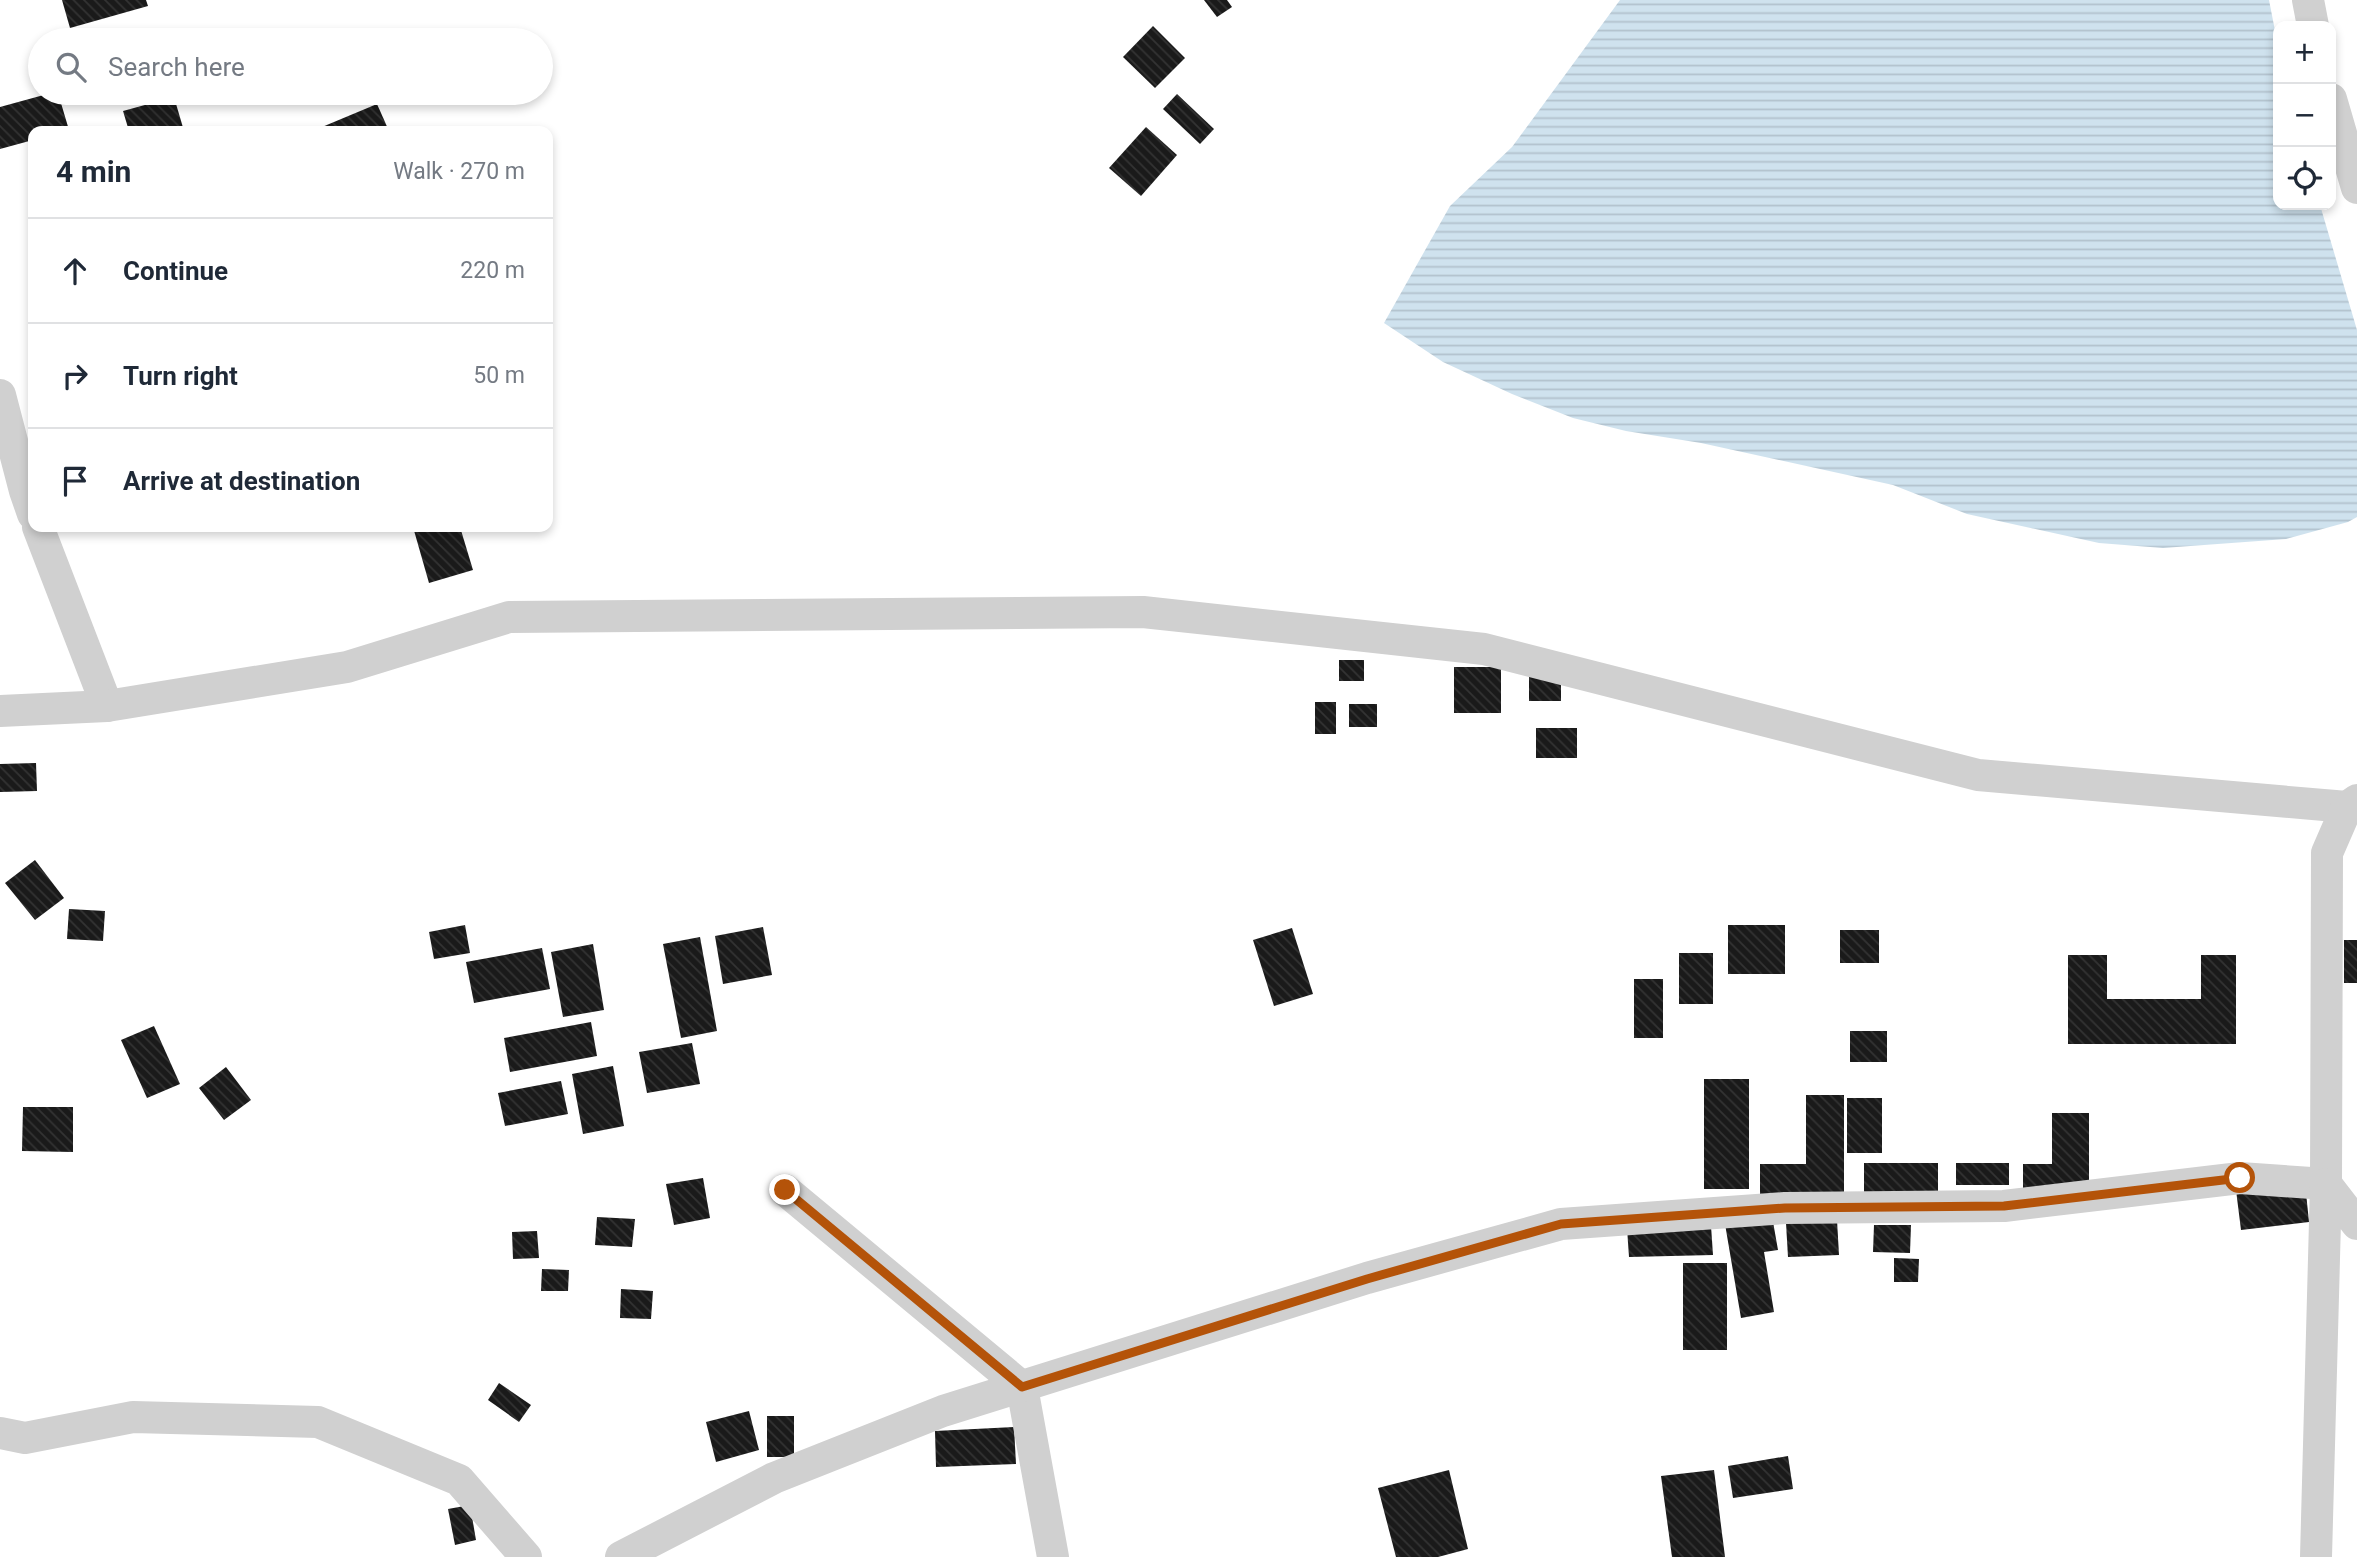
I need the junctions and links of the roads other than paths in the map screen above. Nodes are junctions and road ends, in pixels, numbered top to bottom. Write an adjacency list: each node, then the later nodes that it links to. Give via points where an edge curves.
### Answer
1 (2308, 0): 2 (street)
2 (2313, 21)
3 (2336, 116): 4 (street)
4 (2357, 188)
5 (0, 395): 6 (street)
6 (28, 500)
7 (40, 532): 8 (street)
8 (107, 706): 9 (street); 10 (street, via 347,667 509,617 1143,612 1484,649 1978,775)
9 (0, 711)
10 (2352, 804): 11 (street, via 2327,853)
11 (2326, 1184): 13 (street); 14 (street, via 2240,1178 2004,1206 1785,1208 1561,1224 1367,1279); 19 (street)
12 (785, 1190): 14 (street)
13 (2357, 1224)
14 (1022, 1387): 17 (street, via 943,1411 774,1478); 18 (street)
15 (0, 1433): 16 (street, via 25,1438 133,1417 318,1422 459,1480)
16 (526, 1557)
17 (621, 1557)
18 (1053, 1557)
19 (2316, 1557)

